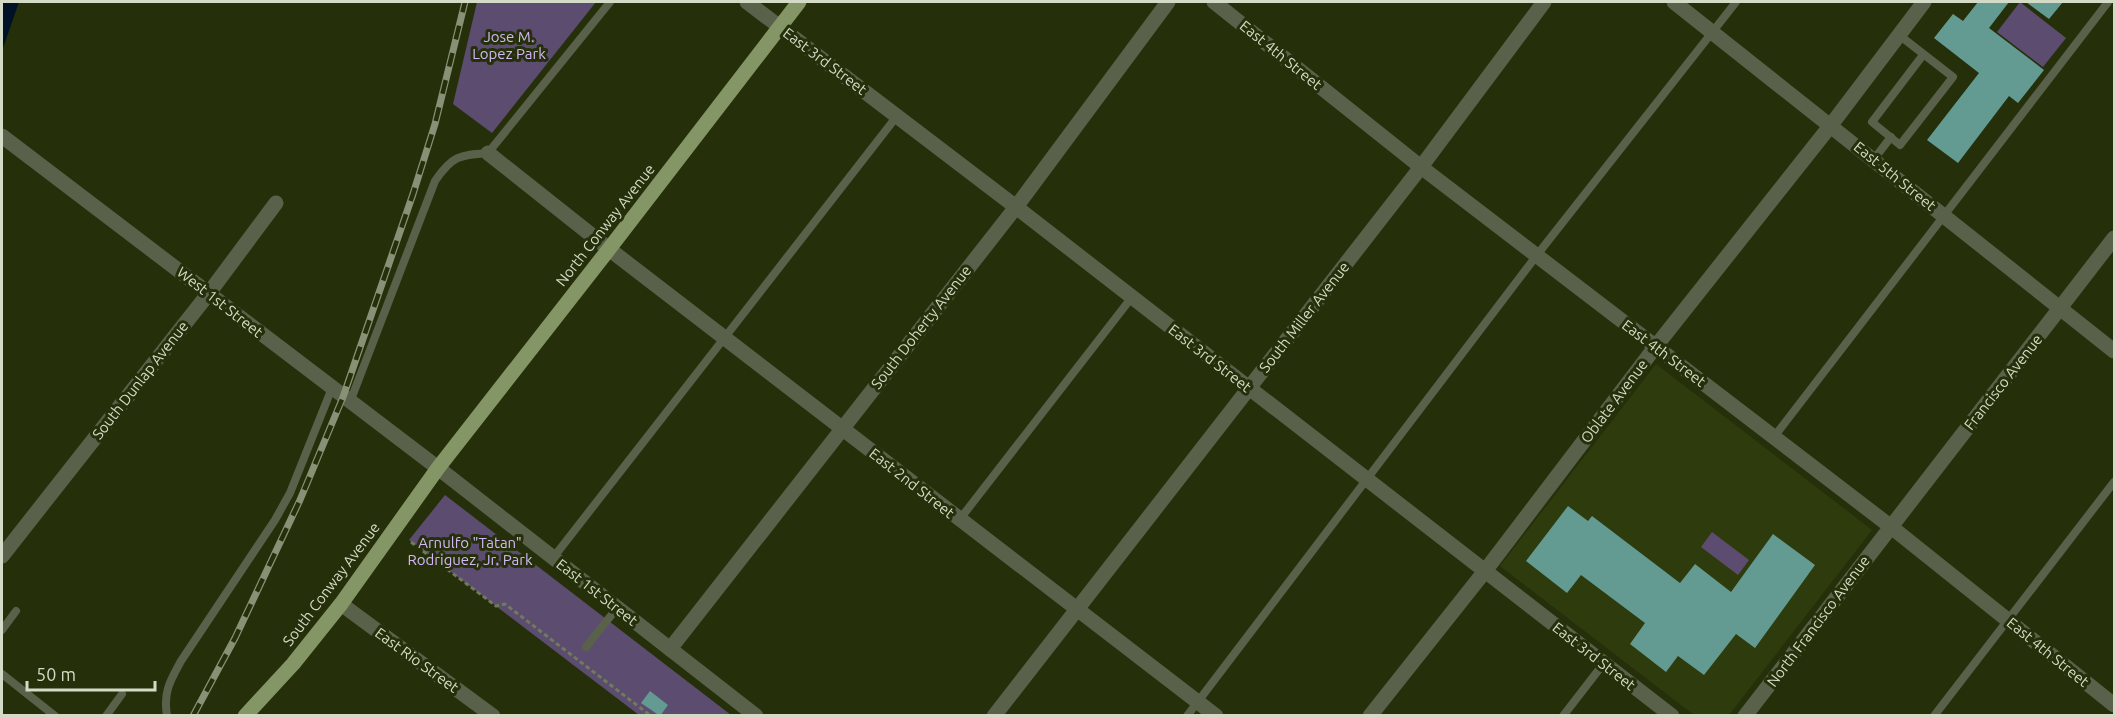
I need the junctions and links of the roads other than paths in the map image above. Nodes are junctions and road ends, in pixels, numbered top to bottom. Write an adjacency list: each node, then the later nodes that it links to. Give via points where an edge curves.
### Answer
1 (610, 2): 19 (lane)
2 (747, 2): 11 (street, East 3rd Street)
3 (799, 2): 11 (main road, North Conway Avenue)
4 (1168, 2): 23 (street, South Doherty Avenue)
5 (1214, 2): 21 (street, East 4th Street)
6 (1544, 2): 21 (street, South Miller Avenue)
7 (1674, 2): 12 (street, East 5th Street)
8 (1736, 2): 12 (lane)
9 (1924, 2): 13 (street, Oblate Avenue)
10 (2108, 2): 24 (lane)
11 (780, 27): 15 (street, East 3rd Street); 26 (main road, North Conway Avenue)
12 (1713, 32): 16 (street, East 5th Street); 27 (lane)
13 (1899, 35): 14 (lane); 16 (street, Oblate Avenue)
14 (1923, 55): 18 (lane, via 1872,122); 18 (lane, via 1953,77 1900,145)
15 (897, 116): 23 (street, East 3rd Street); 31 (lane)
16 (1831, 125): 20 (street, East 5th Street); 32 (street, Oblate Avenue)
17 (2, 136): 28 (street, West 1st Street)
18 (1891, 137): 20 (lane)
19 (488, 153): 26 (street, East 2nd Street); 36 (lane, via 461,155 445,166 435,181)
20 (1874, 159): 24 (street, East 5th Street)
21 (1421, 167): 27 (street, East 4th Street); 35 (street, South Miller Avenue)
22 (276, 202): 28 (street, South Dunlap Avenue)
23 (1016, 207): 29 (street, East 3rd Street); 37 (street, South Doherty Avenue)
24 (1944, 216): 30 (street, East 5th Street); 38 (lane)
25 (2115, 238): 30 (street, Francisco Avenue)
26 (609, 249): 31 (street, East 2nd Street); 39 (main road, North Conway Avenue)
27 (1537, 255): 32 (street, East 4th Street); 40 (lane)
28 (209, 293): 34 (street, West 1st Street); 44 (street, South Dunlap Avenue)
29 (1132, 297): 35 (street, East 3rd Street); 42 (lane)
30 (2060, 309): 33 (street, East 5th Street); 43 (street, Francisco Avenue)
31 (725, 338): 37 (street, East 2nd Street); 45 (lane)
32 (1656, 346): 38 (street, East 4th Street); 46 (street, Oblate Avenue)
33 (2115, 351)
34 (332, 388): 36 (street, West 1st Street); 62 (lane, via 290,493 168,685 164,701)
35 (1249, 388): 40 (street, East 3rd Street); 49 (street, South Miller Avenue)
36 (350, 402): 39 (street, West 1st Street)
37 (841, 428): 42 (street, East 2nd Street); 54 (street, South Doherty Avenue)
38 (1774, 437): 43 (street, East 4th Street)
39 (438, 468): 45 (street, East 1st Street); 47 (main road, South Conway Avenue)
40 (1367, 480): 46 (street, East 3rd Street); 58 (lane)
41 (2115, 482): 51 (lane)
42 (960, 519): 49 (street, East 2nd Street)
43 (1890, 526): 51 (street, East 4th Street); 72 (street, North Francisco Avenue)
44 (2, 556)
45 (554, 558): 48 (street, East 1st Street)
46 (1485, 571): 55 (street, East 3rd Street); 69 (street, Oblate Avenue)
47 (341, 604): 63 (main road, South Conway Avenue); 64 (street, East Rio Street)
48 (617, 608): 53 (lane); 54 (street, East 1st Street)
49 (1076, 610): 58 (street, East 2nd Street); 66 (street, South Miller Avenue)
50 (16, 611): 52 (lane)
51 (2007, 620): 59 (street, East 4th Street); 73 (lane)
52 (2, 630)
53 (586, 647)
54 (670, 649): 65 (street, East 1st Street)
55 (1604, 663): 70 (lane); 71 (street, East 3rd Street)
56 (2, 674): 60 (lane)
57 (122, 694): 61 (lane)
58 (1198, 702): 67 (lane); 68 (street, East 2nd Street)
59 (2115, 705)
60 (55, 716)
61 (106, 716)
62 (167, 716)
63 (245, 716)
64 (492, 716)
65 (756, 716)
66 (994, 716)
67 (1187, 716)
68 (1216, 716)
69 (1370, 716)
70 (1563, 716)
71 (1672, 716)
72 (1745, 716)
73 (1934, 716)

